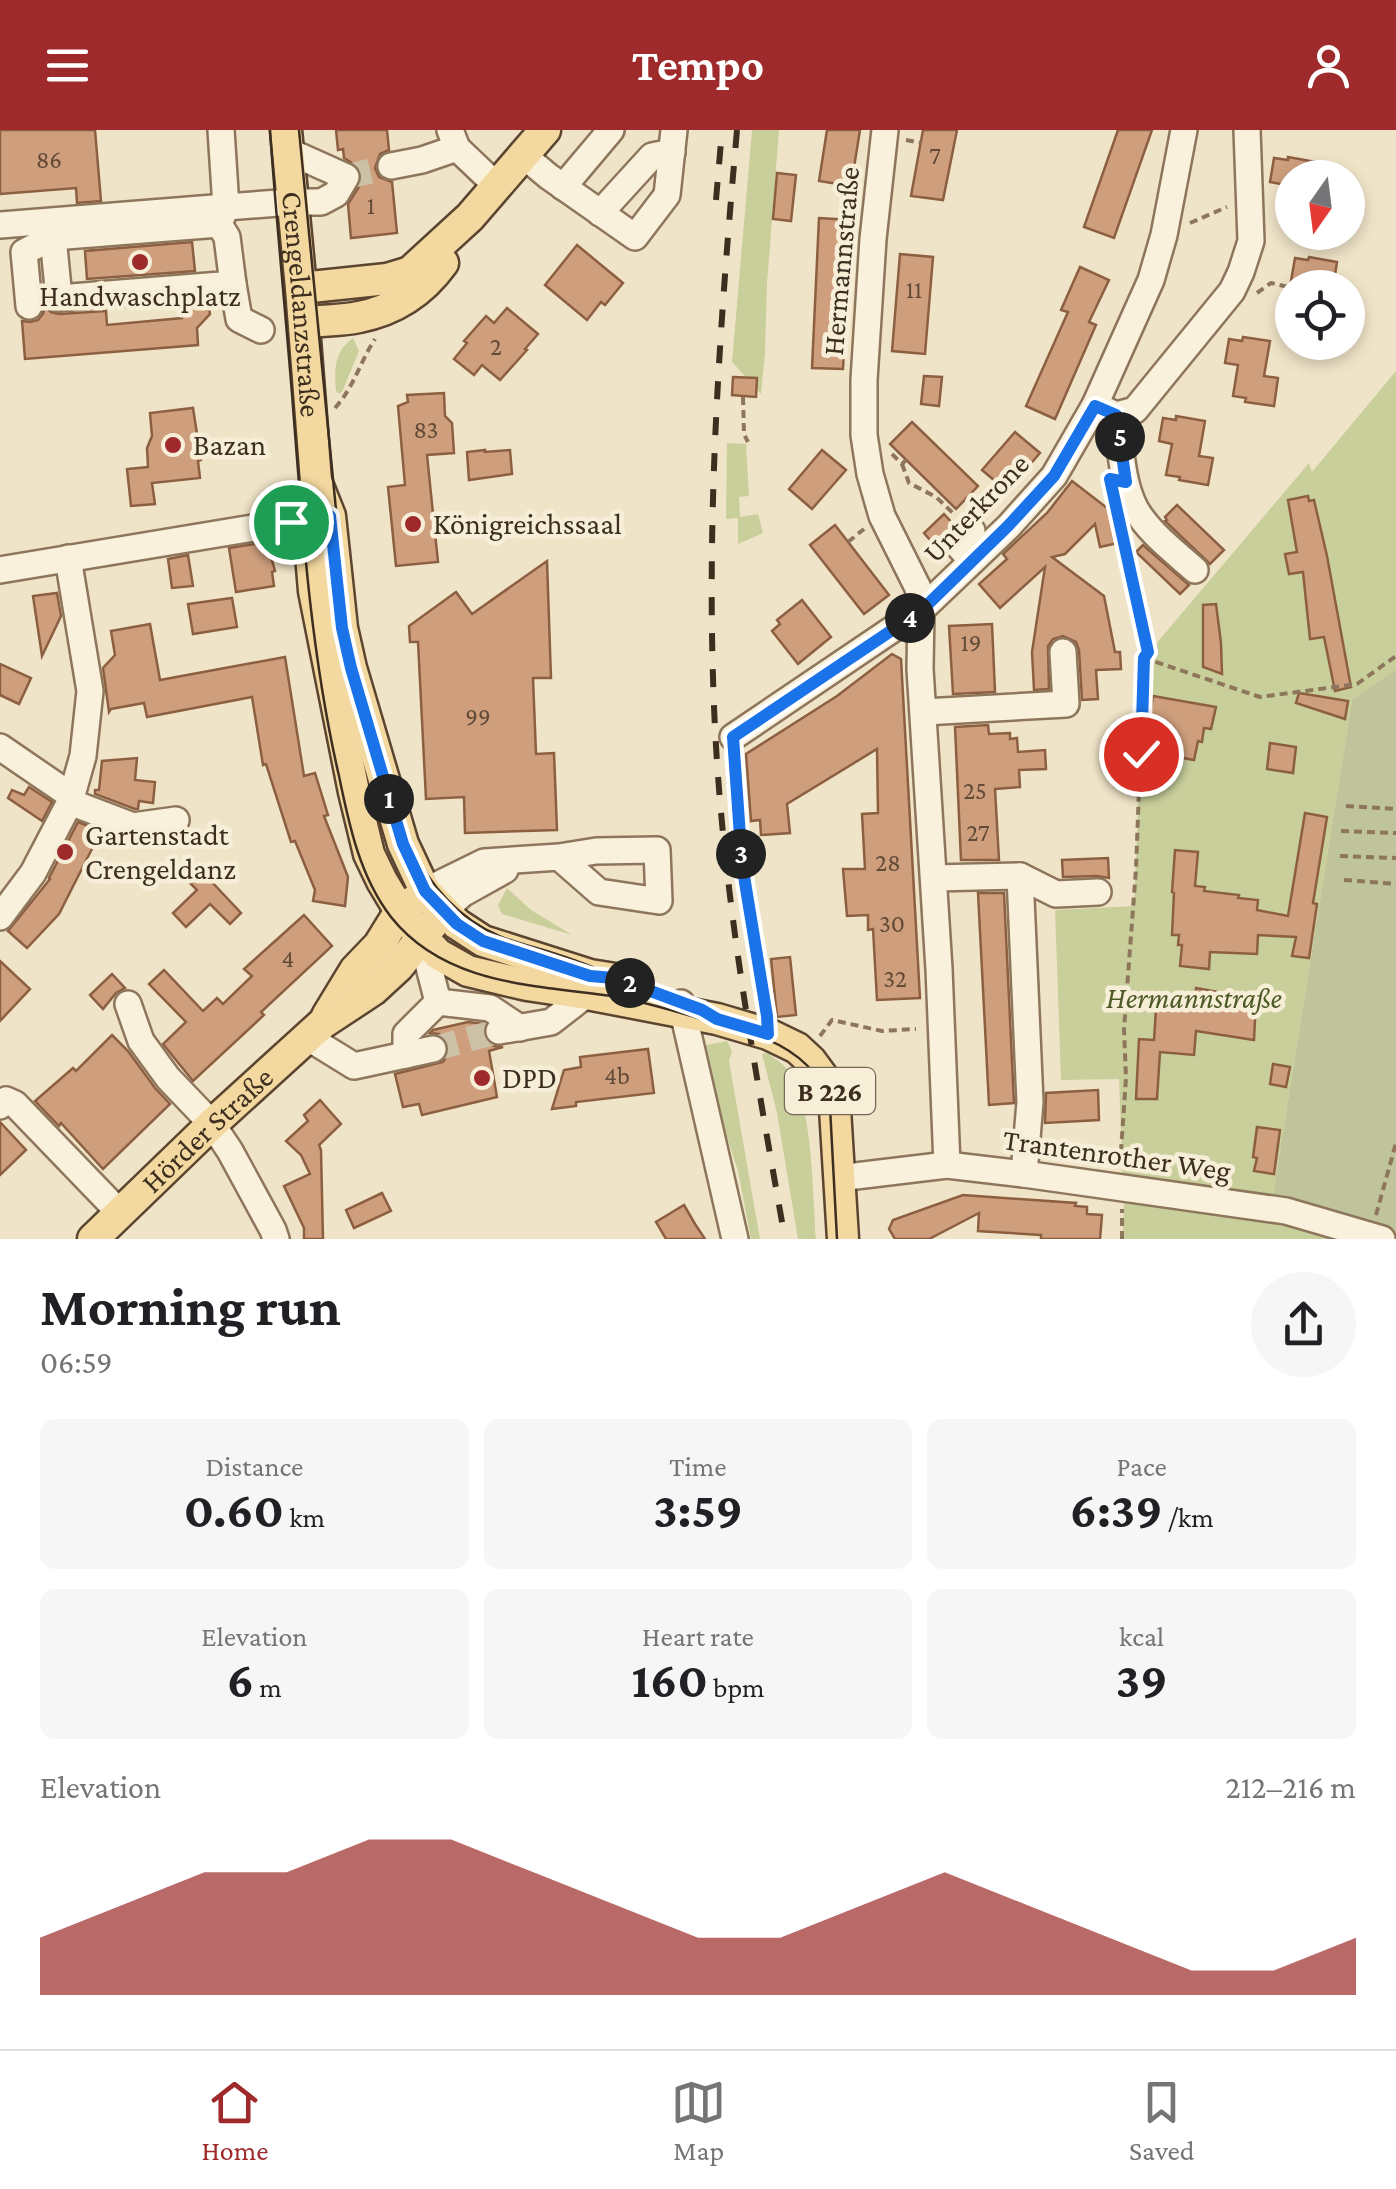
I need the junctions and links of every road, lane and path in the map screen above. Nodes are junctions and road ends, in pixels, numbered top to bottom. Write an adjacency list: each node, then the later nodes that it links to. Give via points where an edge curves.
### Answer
1 (221, 130): 17 (street)
2 (545, 130): 10 (main road)
3 (611, 130): 13 (street)
4 (886, 130): 41 (street, Hermannstraße, via 873,239 864,434 882,516)
5 (1184, 130): 31 (street, Unterkrone, via 1164,236)
6 (1247, 130): 25 (street, Unterkrone, via 1251,240)
7 (454, 139): 11 (street, via 422,160); 12 (street)
8 (287, 140): 14 (main road, Crengeldanzstraße); 14 (street, via 346,178 321,202)
9 (673, 141): 16 (street); 16 (street, via 668,194 634,237)
10 (523, 155): 12 (main road); 13 (street)
11 (391, 166)
12 (497, 186): 18 (main road)
13 (563, 187): 16 (street)
14 (292, 202): 17 (street); 24 (main road, Crengeldanzstraße)
15 (1218, 210): 20 (path)
16 (600, 213)
17 (223, 215): 19 (street); 21 (street); 22 (street)
18 (470, 218): 24 (main road, via 410,272); 26 (main road, via 434,277)
19 (0, 224)
20 (1184, 226)
21 (53, 237): 22 (street, via 59,298); 27 (street, via 24,252)
22 (233, 284): 29 (street, via 239,319)
23 (1275, 284): 25 (path, via 1254,294)
24 (301, 288): 28 (main road, Crengeldanzstraße / B 226)
25 (1232, 291): 31 (street, Unterkrone, via 1135,410)
26 (398, 305): 28 (main road, via 357,318); 32 (path, via 349,392)
27 (28, 306)
28 (304, 323): 32 (main road, Crengeldanzstraße / B 226)
29 (261, 330)
30 (743, 397): 33 (path)
31 (1106, 410): 37 (street, Unterkrone, via 1054,476); 40 (street, via 1136,508)
32 (311, 433): 35 (main road, Crengeldanzstraße / B 226)
33 (748, 442)
34 (902, 464): 37 (path, via 909,483 938,495)
35 (319, 517): 38 (street); 45 (main road, Crengeldanzstraße / B 226, via 314,590)
36 (1118, 518): 44 (path, via 1148,652)
37 (963, 547): 41 (street, Unterkrone)
38 (68, 558): 39 (street); 49 (street, via 90,691)
39 (0, 570)
40 (1195, 570)
41 (922, 610): 46 (street, Hermannstraße); 47 (street, Unterkrone)
42 (1063, 652): 46 (street, via 1066,704)
43 (1396, 656): 44 (path, via 1357,684 1260,697)
44 (1144, 658): 84 (path)
45 (340, 671): 63 (main road, Crengeldanzstraße / B 226, via 403,844); 64 (main road, Crengeldanzstraße / B 226, via 369,854)
46 (924, 712): 59 (street, Hermannstraße)
47 (733, 737): 73 (path, via 742,864)
48 (0, 748): 49 (street)
49 (71, 800): 52 (street, via 133,826); 65 (street)
50 (1346, 806): 51 (path)
51 (1396, 809)
52 (176, 820)
53 (1341, 831): 54 (path)
54 (1396, 833)
55 (1340, 856): 57 (path)
56 (559, 857): 63 (street, via 530,858)
57 (1396, 858)
58 (1020, 876): 59 (street); 62 (street, via 1056,894); 82 (street, via 1030,1102)
59 (934, 878): 81 (street, Hermannstraße)
60 (1344, 880): 61 (path)
61 (1396, 884)
62 (1098, 892)
63 (434, 902): 64 (main road, Hörder Straße); 66 (main road, Hörder Straße); 67 (main road, B 226, via 483,941)
64 (400, 911): 66 (main road, Crengeldanzstraße / B 226); 72 (main road, Hörder Straße)
65 (0, 917)
66 (421, 936): 67 (main road, B 226, via 468,971 527,986); 68 (street); 72 (main road, Hörder Straße, via 373,990)
67 (588, 984): 68 (street, via 551,1022 510,1030 490,1008); 70 (main road, B 226, via 614,978)
68 (438, 1002): 76 (street, via 406,1034)
69 (128, 1004): 78 (street, via 141,1041)
70 (682, 1008): 73 (main road, B 226); 89 (street)
71 (921, 1029): 74 (path, via 882,1031 832,1020)
72 (315, 1030): 76 (street, via 354,1066); 78 (main road, Hörder Straße)
73 (768, 1034): 83 (main road, B 226, via 797,1048 826,1083 835,1109)
74 (817, 1040)
75 (433, 1048): 76 (street)
76 (406, 1055)
77 (0, 1106): 85 (street, via 6,1100 15,1104)
78 (212, 1124): 85 (main road, Hörder Straße); 88 (street)
79 (1396, 1143): 80 (path)
80 (1394, 1156): 86 (path)
81 (947, 1165): 82 (street, Trantenrother Weg); 83 (street, Trantenrother Weg)
82 (1024, 1174): 84 (street, Trantenrother Weg)
83 (840, 1178): 90 (main road, B 226)
84 (1120, 1186): 86 (street, Trantenrother Weg, via 1286,1212); 91 (path)
85 (120, 1212): 87 (main road, Hörder Straße)
86 (1377, 1238)
87 (93, 1239)
88 (276, 1239)
89 (735, 1239)
90 (843, 1239)
91 (1122, 1239)

